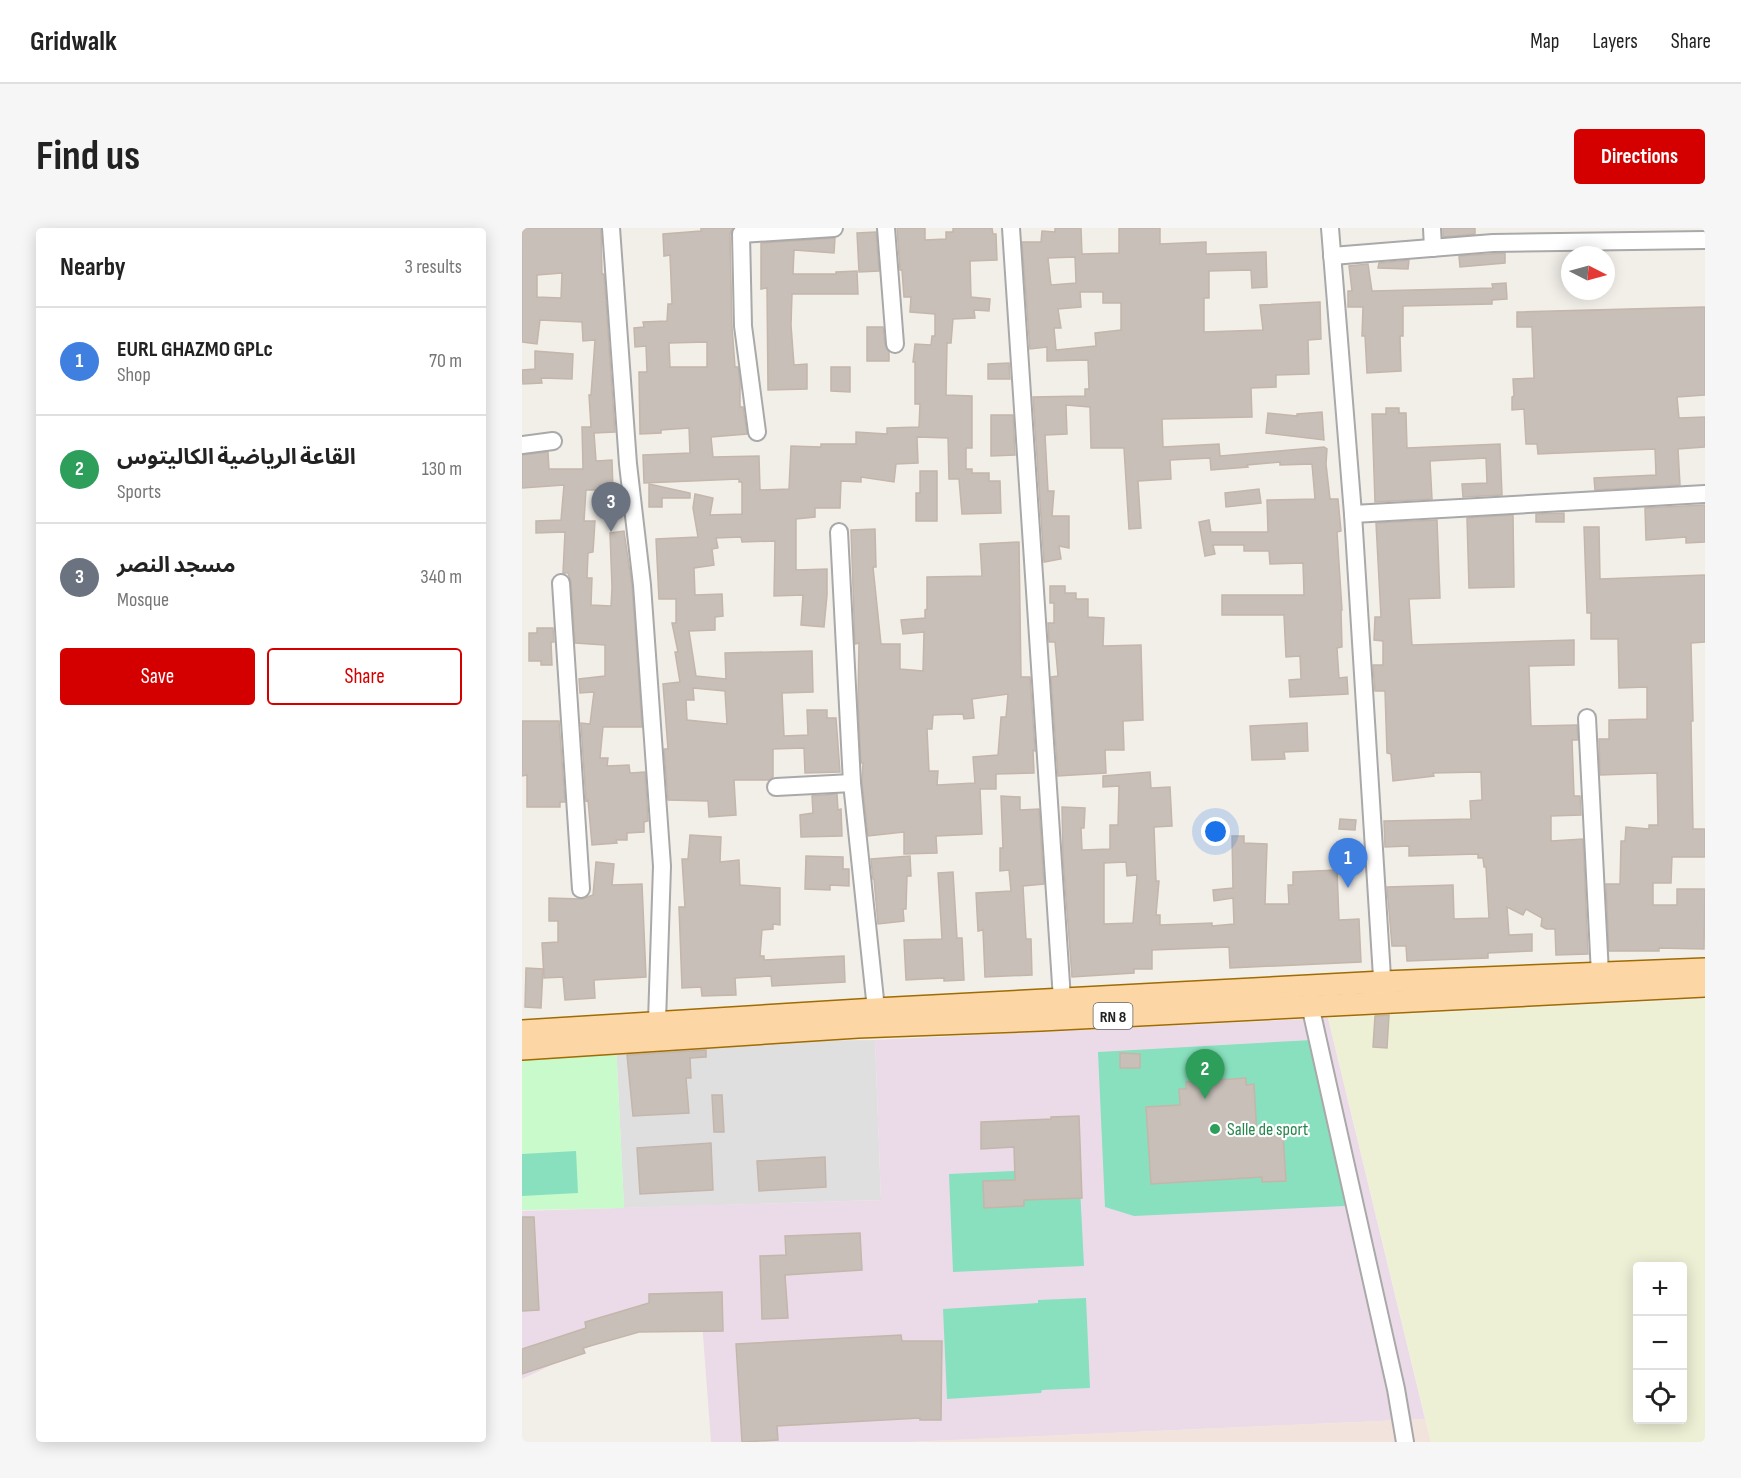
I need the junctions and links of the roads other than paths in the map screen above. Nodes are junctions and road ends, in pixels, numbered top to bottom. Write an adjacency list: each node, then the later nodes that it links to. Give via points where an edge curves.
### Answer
1 (611, 228): 29 (street, via 662,866)
2 (834, 228): 11 (street, via 741,234 743,326)
3 (886, 228): 10 (street)
4 (1011, 228): 26 (street)
5 (1329, 228): 9 (street)
6 (1432, 228): 8 (street)
7 (1705, 240): 8 (street, via 1493,243)
8 (1433, 248): 9 (street)
9 (1332, 256): 15 (street)
10 (895, 344)
11 (757, 432)
12 (553, 441): 13 (street)
13 (522, 445)
14 (1705, 494): 15 (street)
15 (1353, 513): 25 (street)
16 (839, 532): 19 (street)
17 (561, 583): 21 (street)
18 (1587, 718): 23 (street)
19 (852, 783): 20 (street); 28 (street)
20 (776, 787)
21 (581, 889)
22 (1705, 969): 23 (main road, RN 8)
23 (1599, 974): 25 (main road, RN 8)
24 (1705, 986): 25 (main road, RN 8)
25 (1383, 991): 26 (main road, RN 8); 27 (main road, RN 8)
26 (1062, 999): 28 (main road, RN 8)
27 (1310, 1005): 31 (main road, RN 8, via 868,1026); 32 (street)
28 (876, 1009): 29 (main road, RN 8)
29 (657, 1022): 30 (main road, RN 8)
30 (522, 1030)
31 (522, 1049)
32 (1405, 1442)

